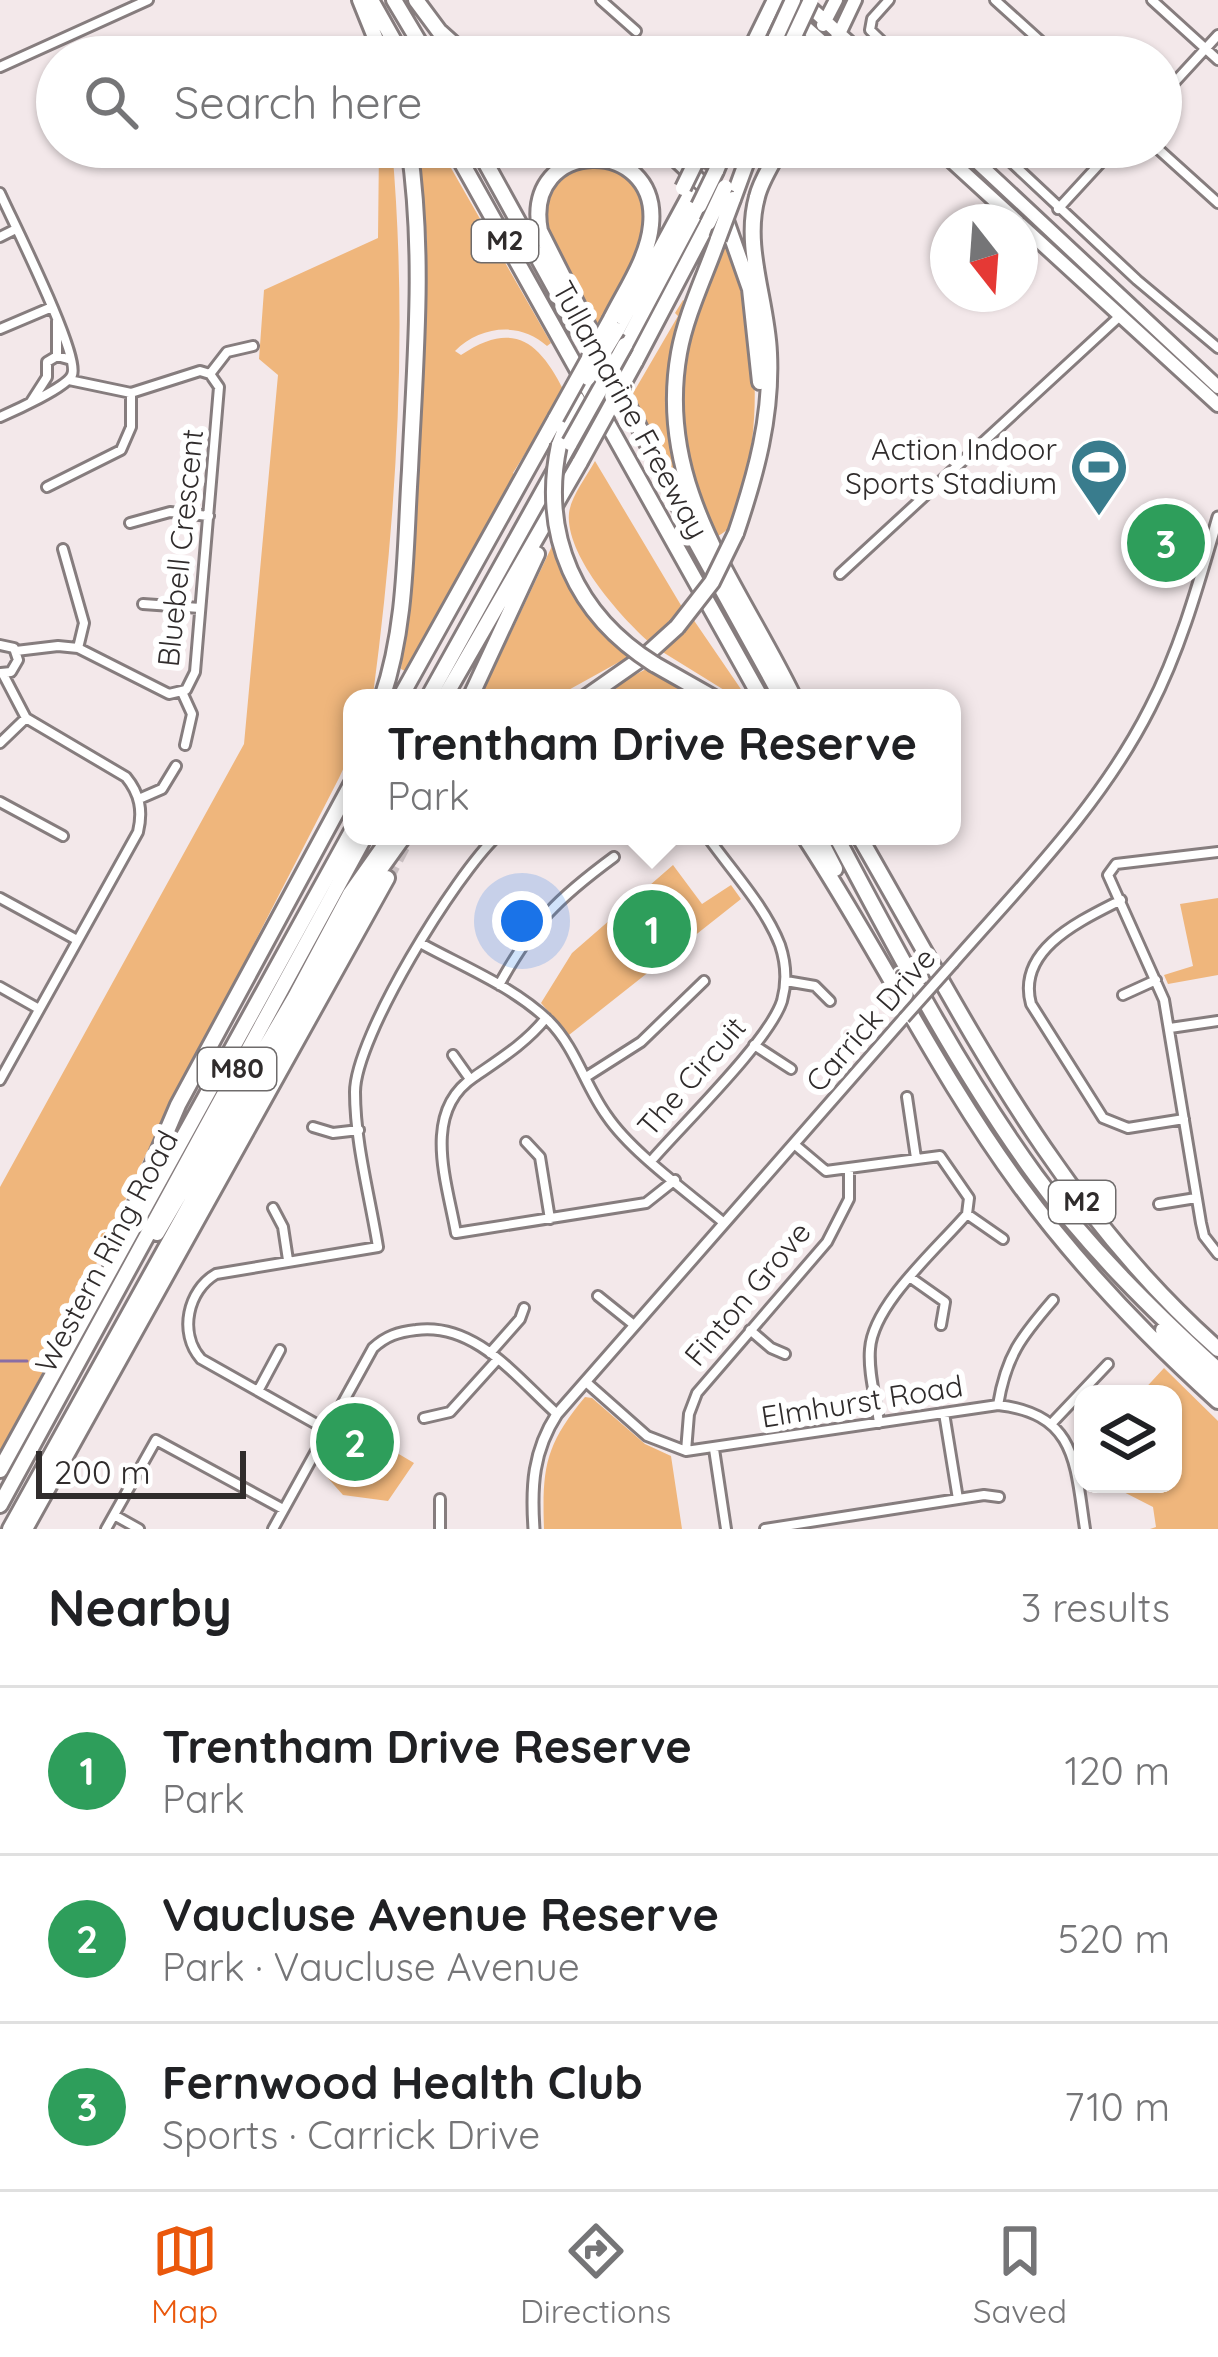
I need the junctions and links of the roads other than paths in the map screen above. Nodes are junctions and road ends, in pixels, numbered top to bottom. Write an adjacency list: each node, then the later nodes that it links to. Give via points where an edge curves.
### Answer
1 (148, 0): 18 (street)
2 (360, 0): 19 (highway)
3 (371, 0): 20 (highway)
4 (394, 0): 21 (highway)
5 (416, 0): 22 (highway)
6 (601, 0): 15 (street)
7 (775, 0): 23 (highway); 26 (main road)
8 (801, 0): 14 (main road); 24 (highway, bridge); 25 (highway, bridge)
9 (836, 0): 14 (main road)
10 (889, 0): 31 (street, via 872,19)
11 (995, 0): 32 (street)
12 (1152, 0): 33 (street)
13 (854, 2): 16 (main road); 30 (main road)
14 (825, 21): 16 (main road); 27 (main road)
15 (636, 31)
16 (839, 33): 28 (main road); 29 (main road)
17 (1218, 35): 33 (street)
18 (68, 36)
19 (375, 36)
20 (391, 36)
21 (415, 36)
22 (445, 36)
23 (777, 36)
24 (779, 36)
25 (779, 36)
26 (816, 36)
27 (818, 36)
28 (838, 36)
29 (842, 36)
30 (852, 36)
31 (877, 36)
32 (1035, 36)
33 (1206, 49): 35 (street); 37 (street)
34 (36, 51): 36 (street)
35 (1218, 60)
36 (0, 67)
37 (1182, 75)
38 (411, 168): 101 (highway, via 420,265 413,403 401,619)
39 (465, 168): 109 (highway, Tullamarine Freeway / M2)
40 (489, 168): 90 (highway, Tullamarine Freeway / M2)
41 (561, 168): 90 (highway, via 538,205 540,231)
42 (626, 168): 69 (highway, via 651,210 644,254)
43 (685, 168): 86 (highway, via 715,197 751,289 761,392)
44 (703, 168): 57 (highway, bridge)
45 (703, 168): 57 (highway, bridge)
46 (739, 168): 56 (highway)
47 (771, 168): 86 (highway, via 752,224 769,385)
48 (959, 168): 54 (main road)
49 (983, 168): 53 (main road)
50 (1016, 168): 60 (street)
51 (1096, 168): 60 (street)
52 (1179, 168): 58 (street)
53 (994, 178): 54 (main road); 65 (main road)
54 (983, 190): 59 (main road)
55 (0, 193): 61 (street)
56 (729, 193): 84 (highway, bridge); 111 (highway, bridge, via 678,359 678,448 699,522)
57 (690, 197): 69 (highway); 103 (highway, bridge, via 625,345)
58 (1218, 203)
59 (998, 204)
60 (1058, 209): 64 (street)
61 (16, 229): 62 (street); 66 (street)
62 (0, 237)
63 (1038, 239): 67 (main road)
64 (1106, 252): 65 (street); 72 (street)
65 (1090, 268): 67 (main road)
66 (52, 307): 68 (street); 70 (street)
67 (1125, 310): 79 (main road); 82 (main road); 92 (street)
68 (57, 320): 73 (street); 74 (street)
69 (614, 324): 102 (highway, bridge); 108 (highway, bridge, via 559,445 559,544 576,586 607,628)
70 (0, 329)
71 (253, 346): 75 (street, via 227,352)
72 (1218, 348)
73 (57, 356): 74 (street); 77 (street, via 45,365)
74 (69, 360): 76 (street)
75 (210, 374): 80 (street, via 193,371); 87 (street, Bluebell Crescent, via 220,394)
76 (71, 375): 78 (street); 80 (street)
77 (47, 377): 78 (street); 81 (street)
78 (58, 384): 81 (street)
79 (1218, 387)
80 (130, 393): 85 (street, via 122,450)
81 (30, 404): 83 (street)
82 (1218, 405)
83 (0, 417)
84 (580, 462): 104 (highway); 105 (highway)
85 (47, 487)
86 (745, 503): 99 (highway, bridge, via 712,582 677,627)
87 (209, 516): 89 (street, via 170,512); 94 (street, Bluebell Crescent)
88 (1218, 517): 161 (street, Carrick Drive, bridge, via 1176,650 1129,746 1073,826)
89 (130, 523)
90 (699, 546): 110 (highway, Tullamarine Freeway / M2)
91 (63, 548): 97 (street, via 83,623)
92 (840, 574)
93 (142, 604): 94 (street)
94 (200, 608): 112 (street, Bluebell Crescent, via 194,679)
95 (0, 633): 96 (street)
96 (3, 645): 98 (street)
97 (78, 648): 98 (street, Bluebell Crescent); 112 (street, Bluebell Crescent, via 162,692)
98 (17, 656): 100 (street)
99 (623, 672): 106 (highway); 107 (highway)
100 (5, 673): 113 (street)
101 (384, 689)
102 (405, 689)
103 (433, 689)
104 (449, 689)
105 (474, 689)
106 (590, 689)
107 (598, 689)
108 (699, 689)
109 (756, 689)
110 (777, 689)
111 (789, 689)
112 (182, 692): 115 (street, via 191,714)
113 (26, 718): 114 (street); 118 (street, via 116,770)
114 (0, 743)
115 (185, 745)
116 (176, 766): 118 (street, via 162,789)
117 (343, 798): 177 (highway, via 157,1148)
118 (139, 799): 136 (street, via 137,832)
119 (2, 806): 120 (street)
120 (63, 836)
121 (344, 845): 177 (highway, Western Ring Road / M80)
122 (360, 845): 180 (highway, Western Ring Road / M80)
123 (385, 845): 180 (highway)
124 (398, 845): 182 (highway, via 361,896)
125 (489, 845): 137 (street, via 459,877)
126 (713, 845): 140 (street, via 773,931)
127 (810, 845): 142 (highway)
128 (823, 845): 142 (highway)
129 (841, 845): 167 (highway, M2, via 977,1086)
130 (866, 845): 186 (highway, M2, via 970,1036 1052,1162 1130,1260)
131 (1218, 852): 135 (street, via 1116,864 1108,872)
132 (614, 857): 141 (street, via 555,902)
133 (387, 878): 213 (highway)
134 (0, 898): 136 (street)
135 (1120, 899): 138 (street); 157 (street, via 1055,939 1031,972 1030,1004 1107,1121 1128,1128)
136 (77, 940): 146 (street)
137 (422, 944): 141 (street); 159 (street, via 366,1042 355,1089)
138 (1156, 980): 144 (street); 149 (street)
139 (704, 981): 153 (street, via 640,1042)
140 (786, 981): 145 (street, via 815,986); 150 (street, The Circuit, via 776,1015)
141 (499, 985): 147 (street)
142 (896, 986): 195 (highway, via 1020,1186 1110,1295)
143 (0, 987): 146 (street)
144 (1123, 994)
145 (830, 1001)
146 (39, 1009): 155 (street)
147 (546, 1018): 153 (street); 154 (street)
148 (1218, 1021): 149 (street)
149 (1170, 1028): 157 (street)
150 (754, 1045): 152 (street); 163 (street, The Circuit)
151 (453, 1055): 154 (street)
152 (791, 1070)
153 (586, 1077): 163 (street, via 607,1116)
154 (470, 1079): 171 (street, via 451,1100 441,1132 456,1233)
155 (0, 1080)
156 (907, 1097): 162 (street)
157 (1184, 1119): 166 (street)
158 (313, 1127): 159 (street)
159 (358, 1130): 175 (street, via 378,1247)
160 (526, 1142): 171 (street, via 539,1157)
161 (794, 1144): 164 (street, via 826,1171); 172 (street, Carrick Drive)
162 (916, 1159): 164 (street); 170 (street, via 944,1158 969,1198)
163 (652, 1160): 165 (street)
164 (849, 1170): 185 (street, Finton Grove, via 849,1199 827,1242)
165 (675, 1180): 171 (street, via 646,1203); 172 (street)
166 (1196, 1198): 168 (street); 174 (street, via 1204,1236)
167 (1056, 1202): 191 (highway, M2); 193 (highway)
168 (1159, 1204)
169 (273, 1208): 175 (street)
170 (967, 1214): 173 (street); 176 (street)
171 (550, 1219)
172 (724, 1223): 183 (street, Carrick Drive)
173 (1003, 1239)
174 (1218, 1254)
175 (288, 1260): 194 (street, via 216,1274 200,1286 190,1314 193,1350)
176 (911, 1278): 184 (street, via 945,1303); 202 (street, via 873,1330)
177 (106, 1280): 207 (highway, Western Ring Road / M80)
178 (598, 1296): 183 (street)
179 (1053, 1300): 196 (street, via 1008,1359)
180 (112, 1303): 211 (highway, Western Ring Road / M80)
181 (524, 1308): 189 (street)
182 (134, 1310): 213 (highway); 215 (highway)
183 (634, 1325): 192 (street, Carrick Drive)
184 (941, 1325)
185 (750, 1330): 188 (street); 206 (street, Finton Grove, via 697,1393)
186 (1218, 1349)
187 (280, 1350): 194 (street)
188 (785, 1354)
189 (493, 1357): 197 (street); 199 (street); 204 (street, via 450,1329 385,1337)
190 (1108, 1364): 203 (street)
191 (1218, 1370)
192 (586, 1382): 199 (street, Carrick Drive); 206 (street, via 647,1436)
193 (1218, 1386)
194 (258, 1390): 204 (street)
195 (1218, 1401)
196 (998, 1405): 198 (street, Elmhurst Road); 203 (street, Elmhurst Road)
197 (450, 1412): 200 (street); 201 (street)
198 (944, 1413): 202 (street, Elmhurst Road); 210 (street)
199 (557, 1414): 221 (street, Carrick Drive, via 532,1474)
200 (424, 1418)
201 (455, 1423)
202 (879, 1423): 205 (street, Elmhurst Road)
203 (1052, 1423): 224 (street, via 1075,1465)
204 (328, 1430): 212 (street)
205 (714, 1449): 206 (street, Elmhurst Road); 222 (street)
206 (686, 1451)
207 (0, 1470)
208 (999, 1497): 210 (street)
209 (440, 1499): 220 (street)
210 (958, 1499): 223 (street)
211 (0, 1505)
212 (283, 1509): 214 (street, via 156,1440); 219 (street)
213 (34, 1513): 216 (highway)
214 (114, 1515): 217 (street); 218 (street)
215 (10, 1529)
216 (25, 1529)
217 (106, 1529)
218 (140, 1529)
219 (273, 1529)
220 (440, 1529)
221 (534, 1529)
222 (726, 1529)
223 (765, 1529)
224 (1084, 1529)

